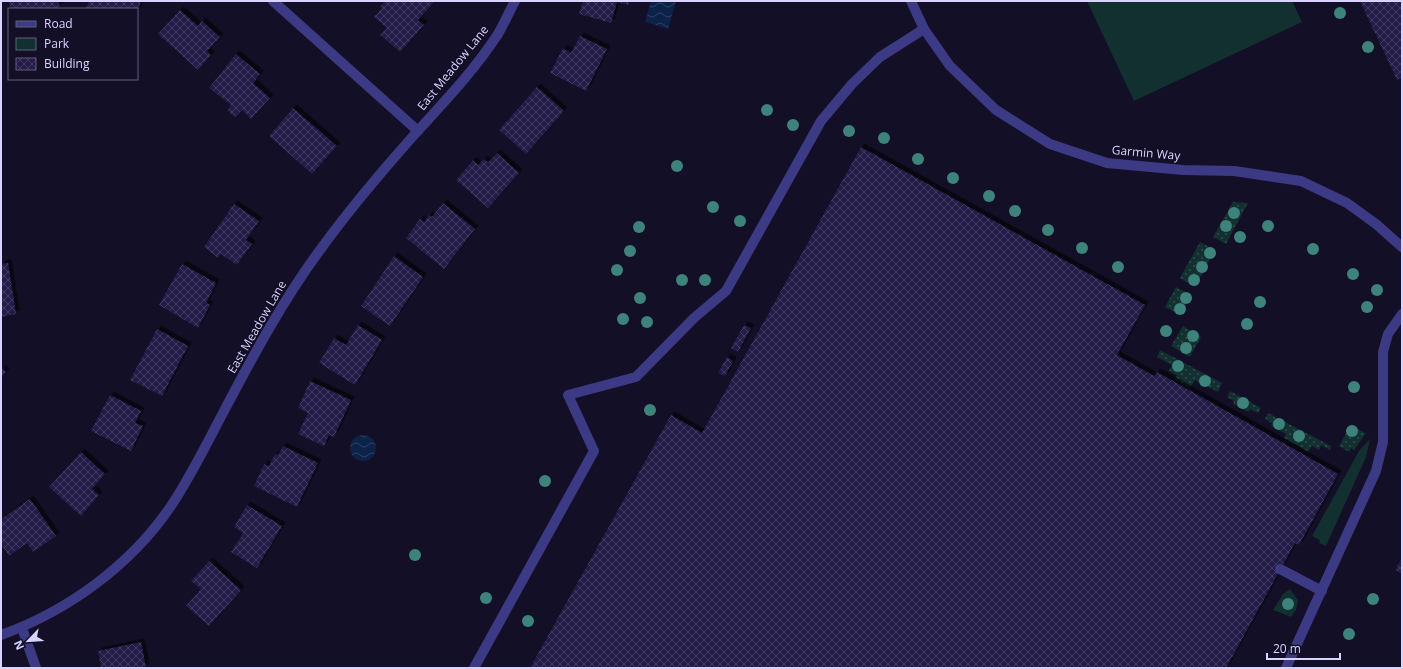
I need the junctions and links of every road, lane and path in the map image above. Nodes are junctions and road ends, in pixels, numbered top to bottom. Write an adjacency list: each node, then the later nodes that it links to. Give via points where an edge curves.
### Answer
1 (274, 1): 5 (street)
2 (515, 1): 5 (street, East Meadow Lane, via 498,34 455,91)
3 (911, 1): 4 (street, Garmin Way)
4 (924, 29): 6 (street, Garmin Way, via 950,66 996,110 1050,144 1107,163 1183,170 1234,171 1301,181 1347,203); 13 (street, via 880,57 852,84 821,121 726,291 694,318 636,377 568,395 594,451)
5 (418, 131): 10 (street, East Meadow Lane, via 320,250 298,282 257,349 195,466 157,525 125,560 89,590)
6 (1402, 247)
7 (1402, 314): 9 (street, via 1388,334 1383,352 1382,442 1376,471)
8 (1280, 569): 9 (street)
9 (1322, 591): 14 (street)
10 (22, 628): 11 (street, East Meadow Lane); 12 (street)
11 (1, 635)
12 (36, 668)
13 (474, 668)
14 (1286, 668)

